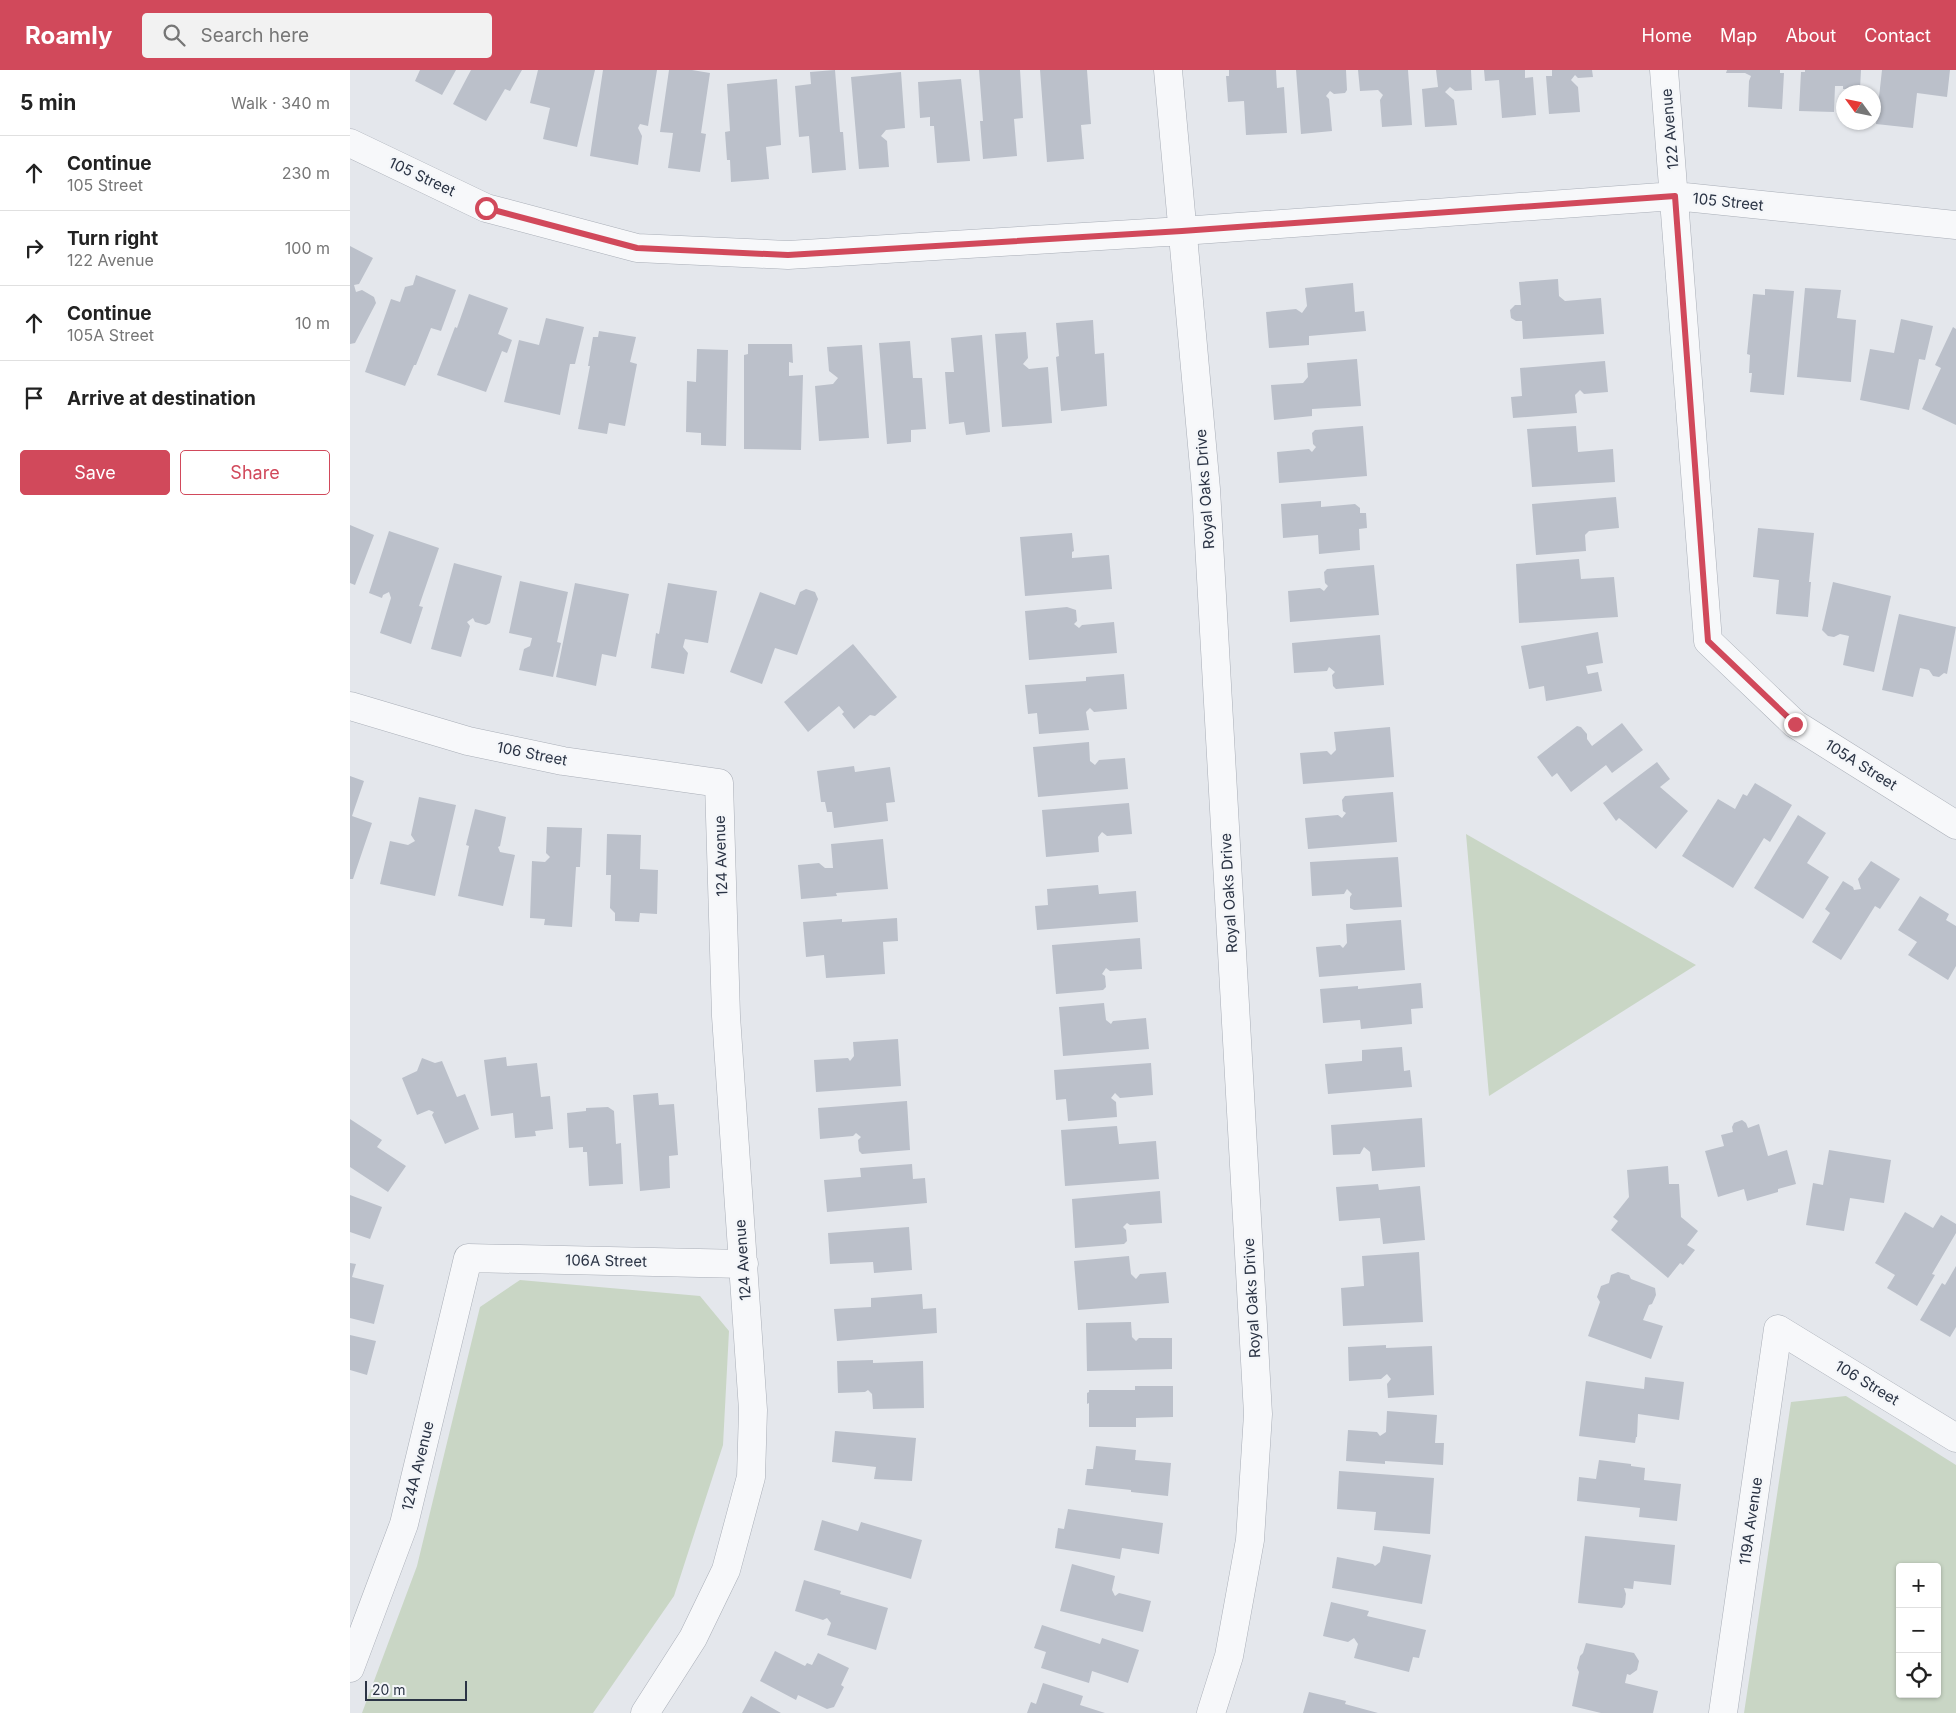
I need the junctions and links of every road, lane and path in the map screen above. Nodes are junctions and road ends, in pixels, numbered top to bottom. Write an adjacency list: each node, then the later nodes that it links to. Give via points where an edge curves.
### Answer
1 (1168, 70): 6 (street, Royal Oaks Drive)
2 (1664, 70): 4 (street, 122 Avenue)
3 (350, 143): 6 (street, 105 Street, via 486,208 637,248 788,255)
4 (1675, 196): 5 (street, 105 Street); 6 (street, 105 Street); 7 (street, 122 Avenue, via 1708,641)
5 (1956, 225)
6 (1182, 231): 17 (street, Royal Oaks Drive, via 1206,489 1258,1414 1250,1540 1229,1656)
7 (1748, 680): 10 (street, 105A Street, via 1795,724)
8 (350, 706): 9 (street, 106 Street, via 468,742 563,761)
9 (719, 783): 12 (street, 124 Avenue, via 726,1016)
10 (1956, 825)
11 (468, 1258): 12 (street, 106A Street); 15 (street, 124A Avenue, via 404,1524)
12 (744, 1264): 16 (street, 124 Avenue, via 753,1410 751,1477 726,1570 693,1638)
13 (1778, 1329): 14 (street, 106 Street); 18 (street, 119A Avenue)
14 (1956, 1438)
15 (350, 1668)
16 (645, 1713)
17 (1211, 1713)
18 (1723, 1713)

